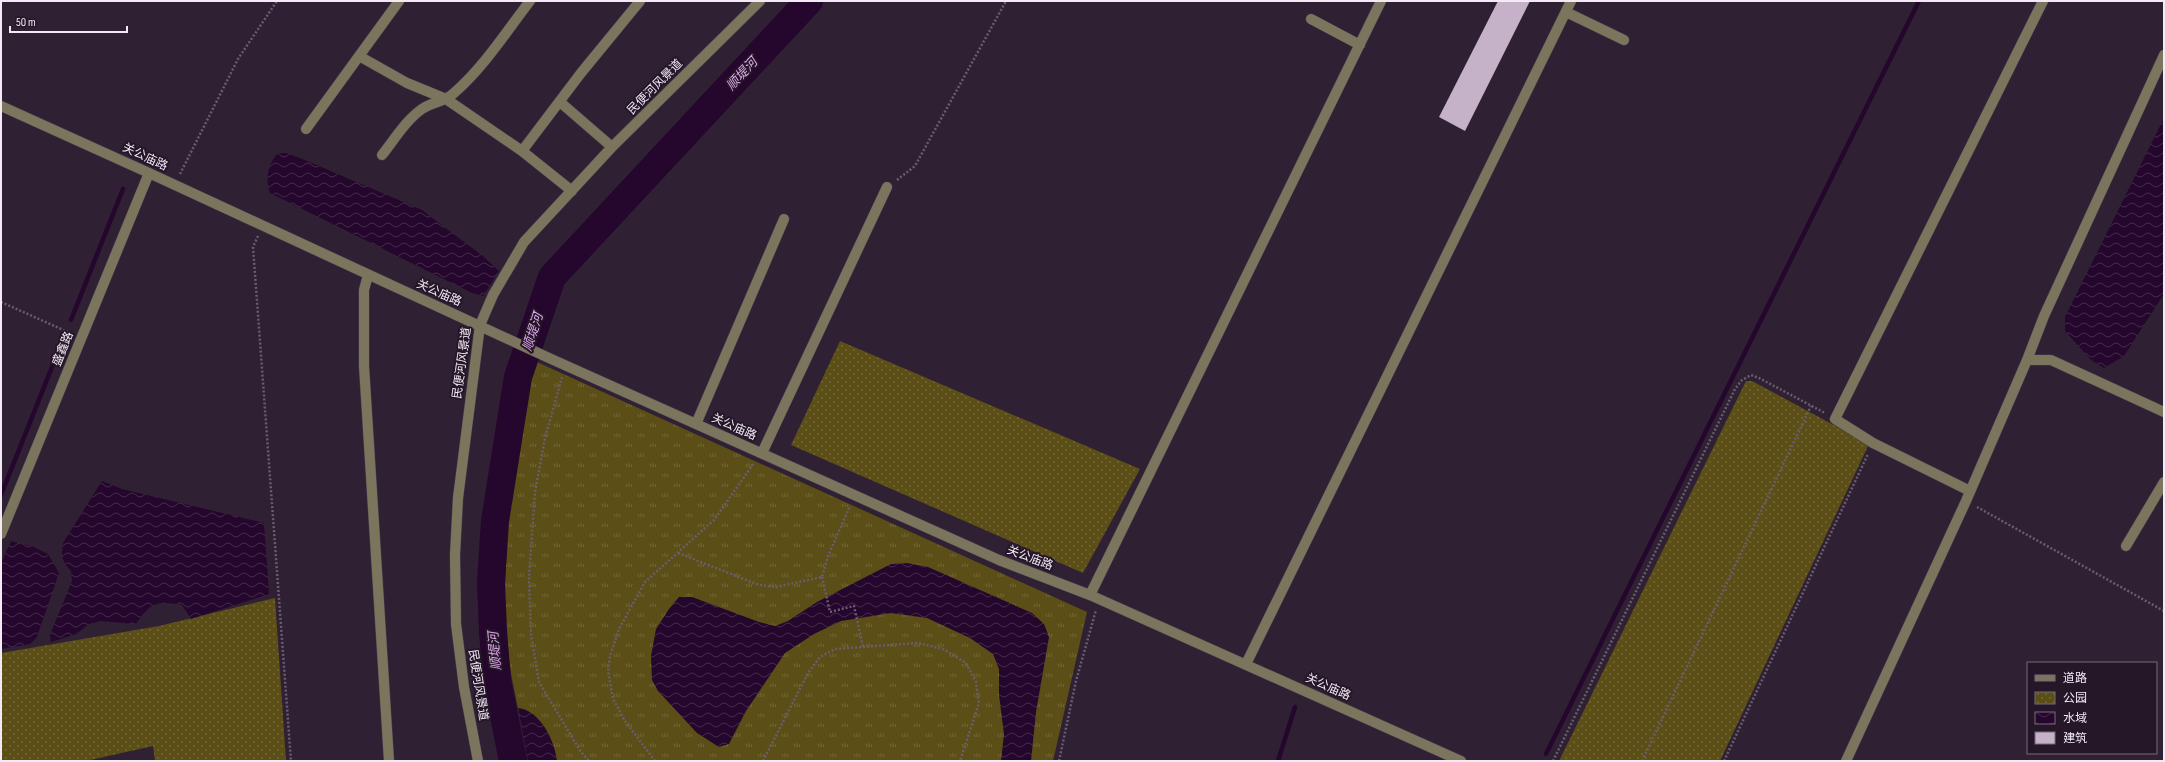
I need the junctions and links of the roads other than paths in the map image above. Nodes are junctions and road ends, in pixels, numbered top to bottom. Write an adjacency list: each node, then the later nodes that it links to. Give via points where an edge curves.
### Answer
1 (399, 1): 13 (street)
2 (530, 1): 14 (street, via 479,68)
3 (640, 1): 15 (street)
4 (760, 1): 18 (street, 民便河风景道)
5 (1381, 1): 11 (street)
6 (1572, 1): 8 (street)
7 (2043, 1): 32 (street, via 1835,419 1873,443)
8 (1566, 12): 10 (street); 36 (street)
9 (1311, 20): 11 (street)
10 (1624, 40)
11 (1360, 45): 35 (street)
12 (2164, 54): 27 (street, via 2044,316)
13 (359, 56): 14 (street, via 407,83); 17 (street)
14 (446, 99): 19 (street); 20 (street, via 423,108 413,116)
15 (560, 102): 18 (street); 19 (street)
16 (1, 106): 21 (street, 关公庙路)
17 (306, 129)
18 (612, 147): 23 (street, 民便河风景道)
19 (522, 151): 23 (street)
20 (382, 155)
21 (149, 173): 25 (street, 关公庙路); 33 (street, 盛鑫路)
22 (887, 187): 30 (street)
23 (572, 191): 26 (street, 民便河风景道, via 524,242 493,295)
24 (784, 219): 29 (street)
25 (368, 276): 26 (street, 关公庙路); 37 (street, via 364,290 364,366)
26 (480, 325): 29 (street, 关公庙路); 38 (street, 民便河风景道, via 458,498 455,556 456,624 464,687)
27 (2028, 360): 28 (street, via 2051,360); 32 (street)
28 (2164, 412)
29 (696, 424): 30 (street, 关公庙路)
30 (762, 453): 35 (street, 关公庙路, via 999,560)
31 (2164, 482): 34 (street)
32 (1970, 491): 40 (street)
33 (1, 534)
34 (2126, 546)
35 (1094, 597): 36 (street, 关公庙路)
36 (1246, 664): 39 (street, 关公庙路)
37 (389, 761)
38 (478, 761)
39 (1461, 761)
40 (1846, 761)

